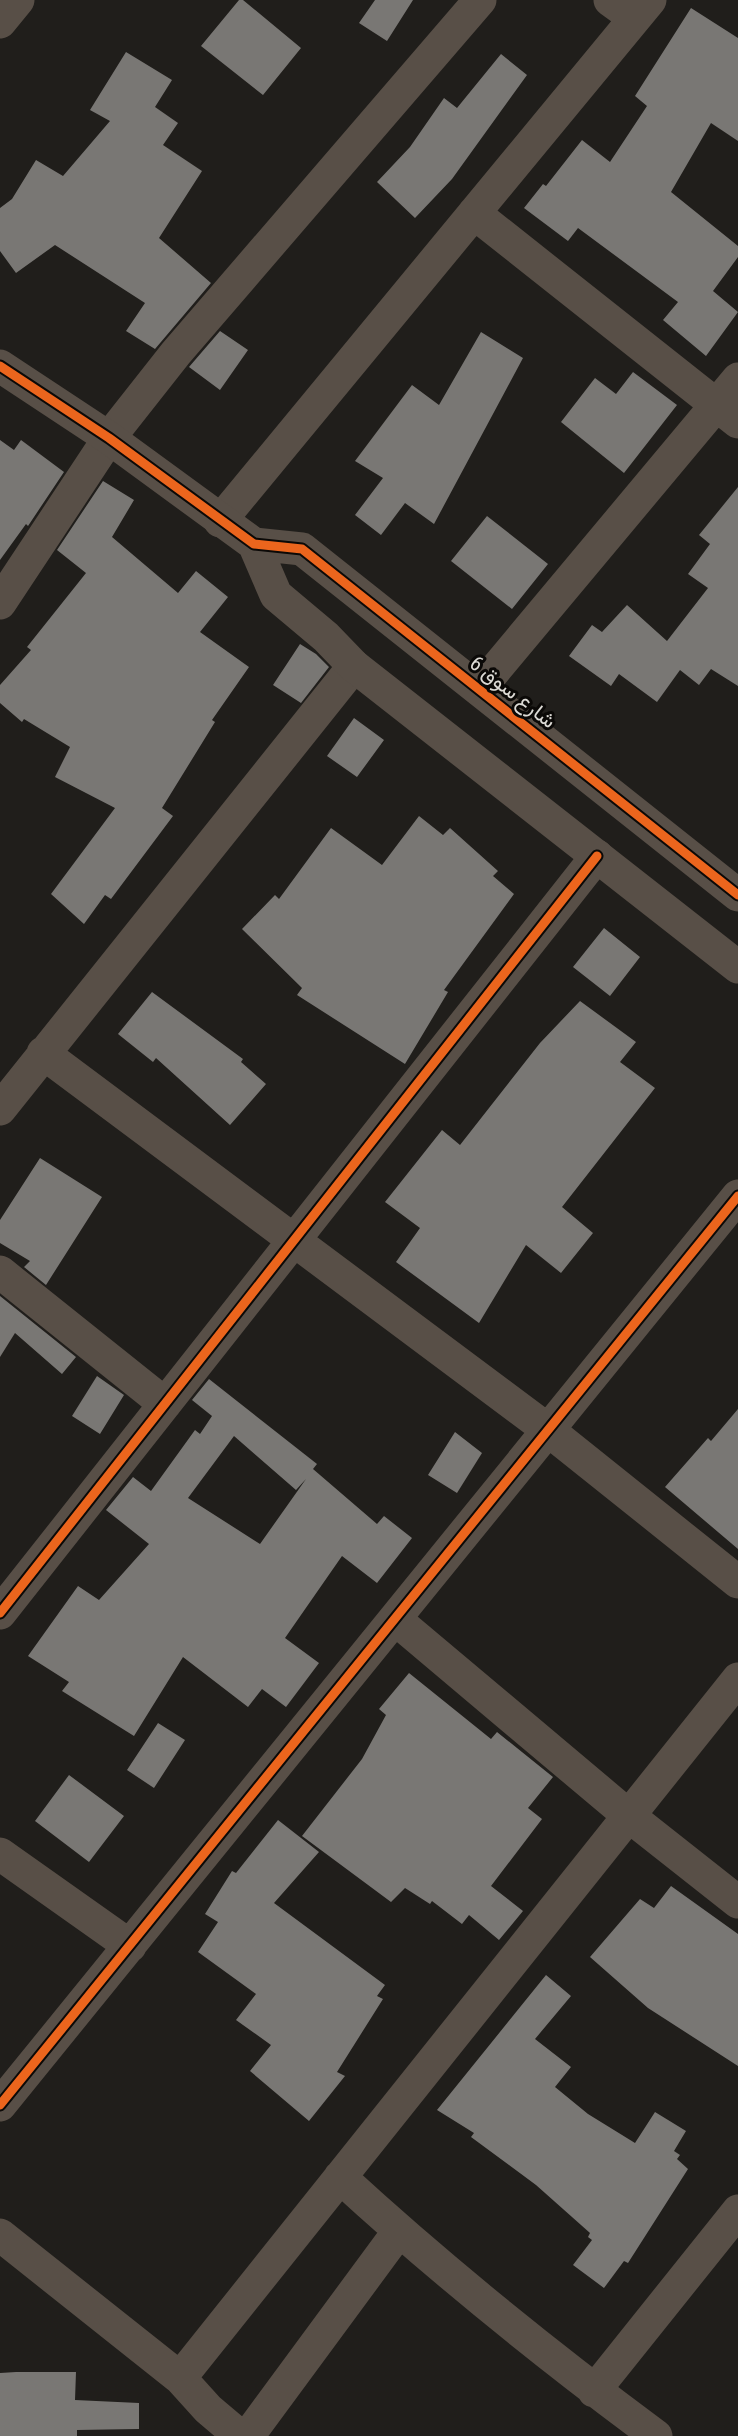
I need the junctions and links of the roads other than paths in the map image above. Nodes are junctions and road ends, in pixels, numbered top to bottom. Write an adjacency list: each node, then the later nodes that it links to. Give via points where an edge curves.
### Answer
1 (18, 0): 4 (street)
2 (480, 0): 9 (street, via 176,353)
3 (632, 6): 5 (street)
4 (0, 22)
5 (474, 213): 8 (street); 10 (street)
6 (0, 366): 9 (street)
7 (738, 379): 8 (street)
8 (727, 414): 14 (street)
9 (109, 438): 10 (street); 12 (street)
10 (220, 521): 11 (street)
11 (254, 544): 13 (street, via 276,596); 14 (street, شارع سوق 6, via 302,549)
12 (0, 603)
13 (354, 666): 15 (street); 18 (street)
14 (479, 689): 16 (street, شارع سوق 6)
15 (597, 856): 17 (street); 21 (street)
16 (733, 882)
17 (738, 967)
18 (43, 1053): 19 (street); 21 (street)
19 (0, 1109)
20 (738, 1196): 24 (street)
21 (294, 1241): 23 (street); 24 (street)
22 (0, 1272): 23 (street)
23 (165, 1404): 26 (street)
24 (548, 1430): 25 (street); 27 (street)
25 (738, 1582)
26 (0, 1613)
27 (395, 1619): 29 (street); 32 (street)
28 (738, 1679): 29 (street)
29 (629, 1816): 31 (street); 34 (street)
30 (0, 1854): 32 (street)
31 (738, 1902)
32 (130, 1946): 33 (street)
33 (0, 2105)
34 (340, 2178): 36 (street); 38 (street)
35 (738, 2211): 39 (street)
36 (399, 2231): 39 (street); 42 (street)
37 (0, 2235): 38 (street)
38 (180, 2378): 41 (street)
39 (594, 2391): 40 (street)
40 (651, 2435)
41 (240, 2436)
42 (248, 2436)

